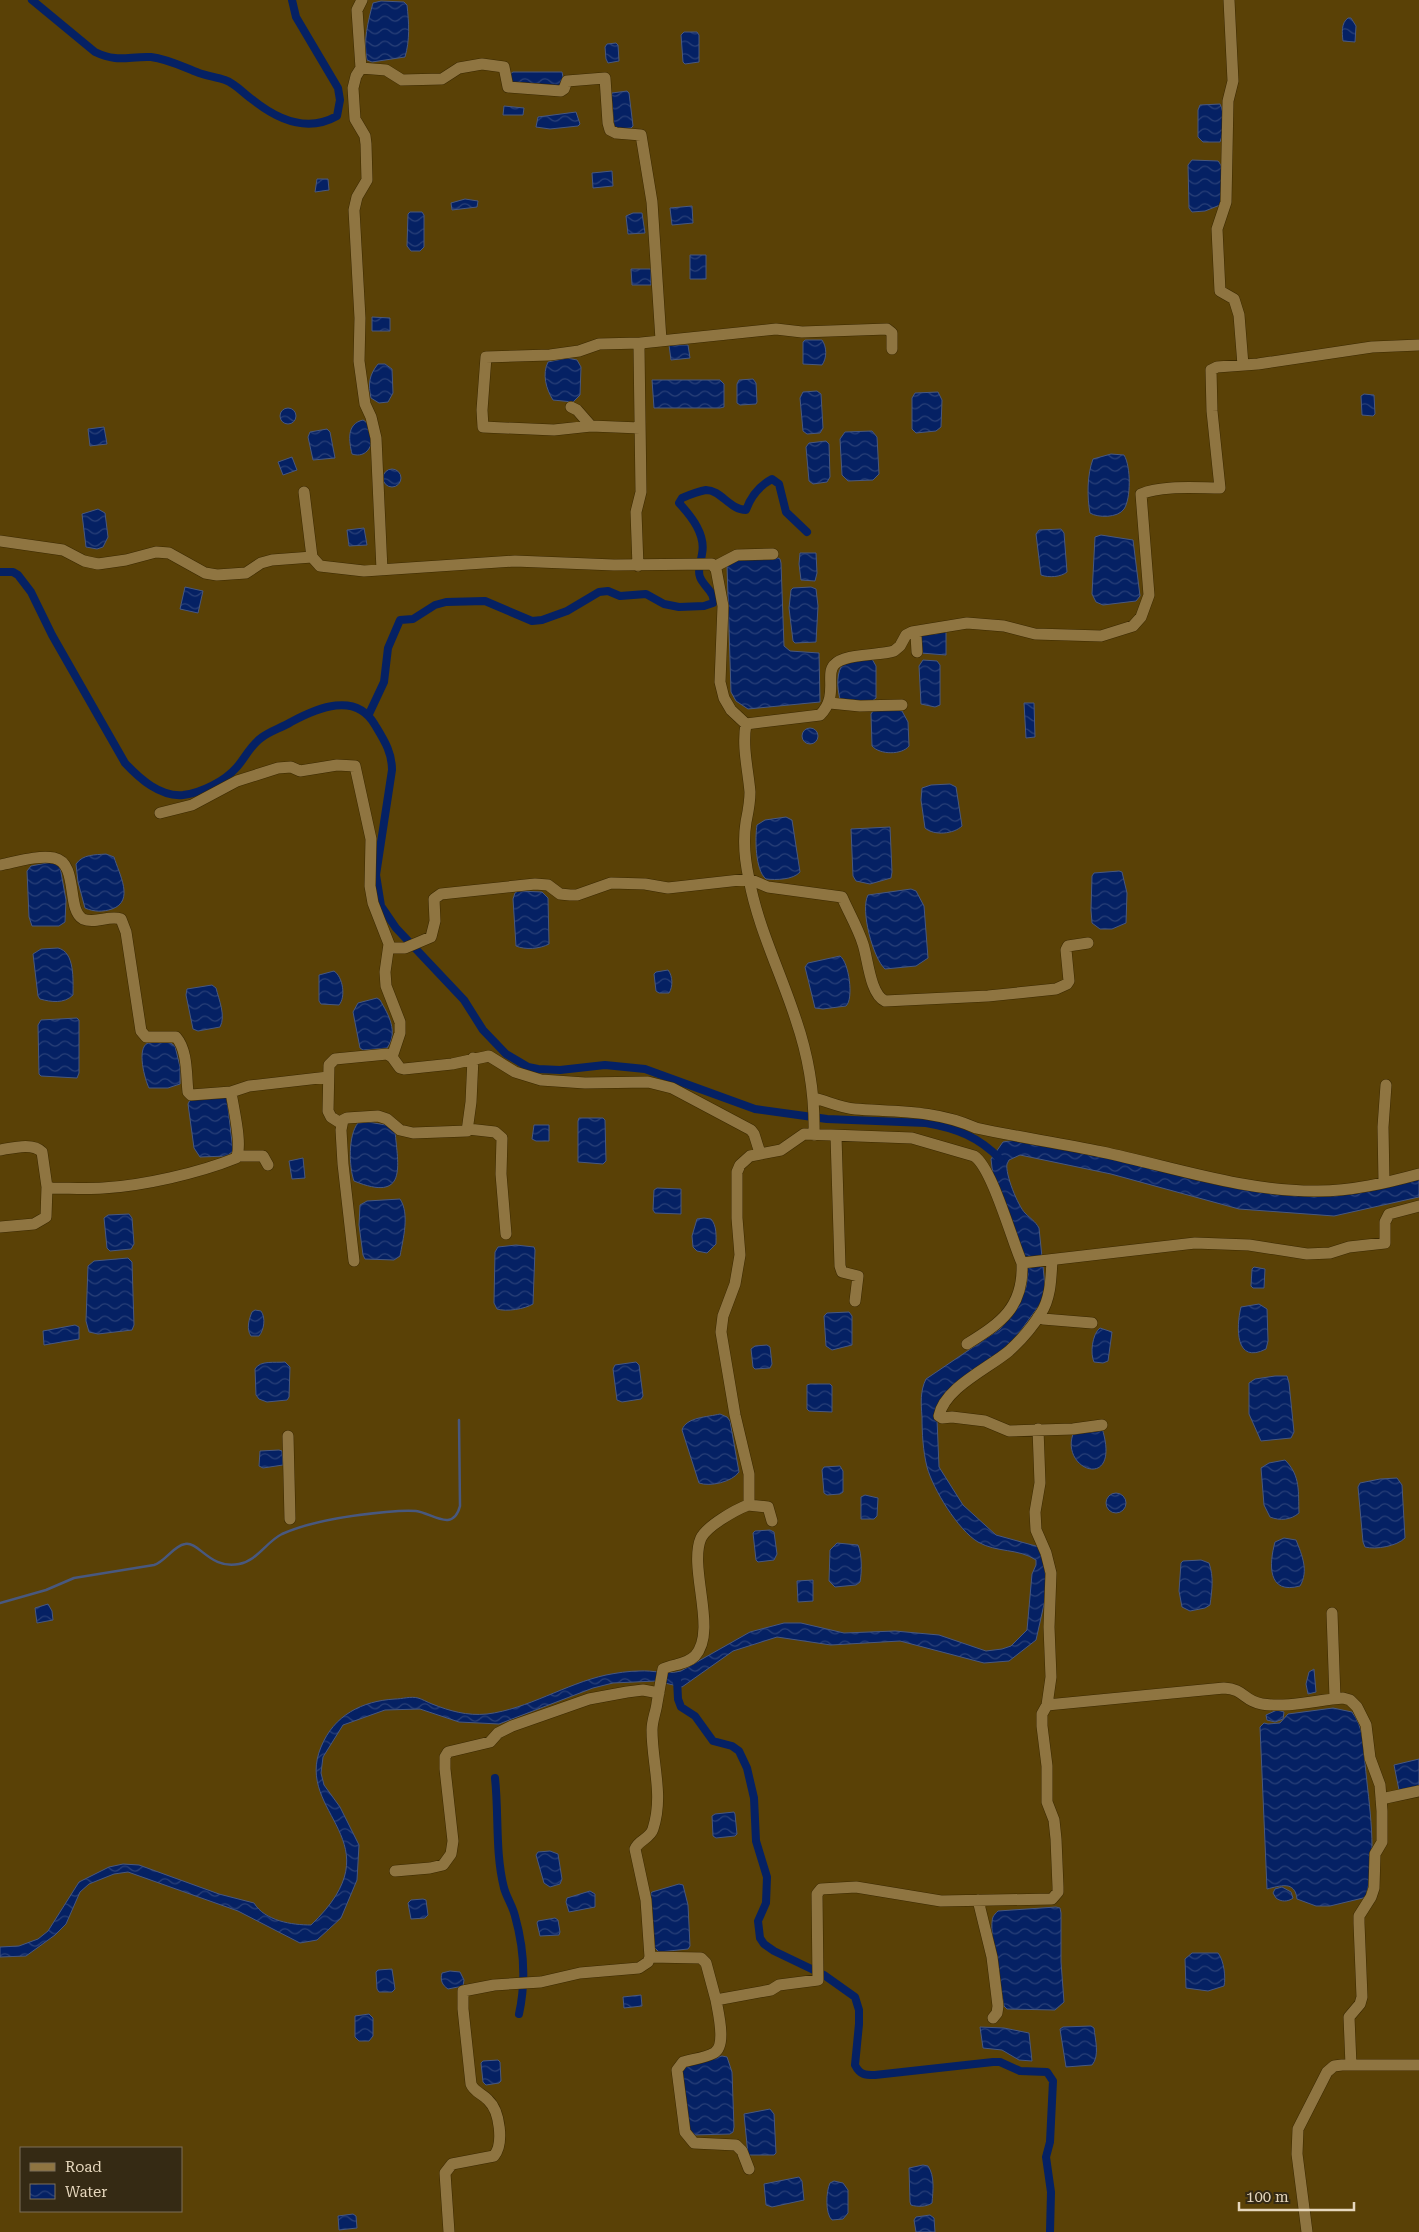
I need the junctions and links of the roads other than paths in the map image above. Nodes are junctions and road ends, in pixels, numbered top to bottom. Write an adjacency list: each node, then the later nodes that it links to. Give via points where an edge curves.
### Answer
1 (362, 0): 3 (street, via 357,10)
2 (1229, 0): 8 (street, via 1233,81 1228,101 1226,202 1217,229 1218,266 1220,292 1234,299 1238,309)
3 (361, 68): 4 (street, via 386,70 402,80 442,79 459,68 482,64 504,67 508,87 561,91 568,81 605,78 610,130 616,134 642,135 652,202); 18 (street, via 353,88 355,119 365,136 367,180 354,210 359,361 365,404 372,417 376,438)
4 (661, 340): 5 (street); 7 (street, via 776,329 802,332 887,329 892,333)
5 (642, 343): 10 (street, via 599,344 550,355 486,357 483,427 554,430); 11 (street, via 639,348)
6 (1419, 345): 8 (street, via 1372,347)
7 (892, 349)
8 (1243, 365): 19 (street, via 1217,367 1210,373 1220,488 1180,488 1141,494 1149,595 1141,617 1133,626 1094,636 1035,634 1004,626 966,623)
9 (571, 407): 10 (street)
10 (591, 426): 11 (street)
11 (640, 428): 16 (street)
12 (304, 492): 15 (street)
13 (0, 541): 15 (street, via 62,550 98,564 156,552 169,554 206,573 217,575 246,574 265,562)
14 (773, 554): 17 (street, via 737,555)
15 (312, 557): 18 (street, via 320,566)
16 (638, 566): 17 (street, via 712,564); 18 (street, via 515,561)
17 (714, 567): 23 (street, via 723,606 720,682 731,710)
18 (382, 570)
19 (912, 632): 20 (street, via 916,635); 21 (street, via 906,634 894,651 845,659 834,664)
20 (917, 652)
21 (830, 703): 22 (street); 23 (street, via 820,715)
22 (902, 705)
23 (746, 724): 26 (street, via 743,741 750,807 745,848)
24 (160, 813): 28 (street, via 192,805 237,781 278,768 291,767 300,771 337,765 355,766 371,839 373,904 388,937)
25 (0, 865): 33 (street, via 47,858 57,858 63,863 71,882 76,912 83,919 113,916 121,920 126,932 141,1031 146,1037 176,1037 183,1050 191,1095)
26 (749, 879): 27 (street, via 768,887 842,898 863,943 873,985 885,1000 988,996 1056,989 1069,981 1068,946); 28 (street, via 668,888 611,884 577,895 560,894 548,886 535,884 441,894 434,899 435,921 431,937 417,945); 34 (street, via 755,905 802,1037)
27 (1088, 943)
28 (389, 948): 29 (street, via 386,986 400,1022)
29 (392, 1057): 30 (street, via 404,1069 452,1064); 31 (street, via 387,1054 335,1059 329,1065)
30 (474, 1058): 36 (street); 40 (street, via 489,1056 515,1072 541,1080 648,1082 672,1088 750,1130)
31 (328, 1077): 33 (street, via 249,1086); 35 (street, via 328,1112)
32 (1386, 1085): 44 (street)
33 (231, 1092): 41 (street)
34 (814, 1098): 37 (street); 44 (street, via 853,1109 932,1114 990,1131 1238,1183 1317,1191)
35 (342, 1124): 36 (street, via 347,1118 372,1116 387,1119 400,1130 413,1133); 50 (street)
36 (468, 1129): 48 (street, via 495,1132 502,1138)
37 (815, 1133): 38 (street); 40 (street, via 804,1134 780,1150)
38 (836, 1136): 51 (street, via 912,1138 980,1160); 52 (street, via 840,1266 845,1275 858,1276)
39 (0, 1150): 45 (street, via 39,1148)
40 (760, 1153): 59 (street, via 750,1156 737,1172 736,1218 740,1255 720,1332 748,1474)
41 (237, 1156): 42 (street, via 262,1156); 45 (street, via 229,1161 132,1185)
42 (268, 1165)
43 (1419, 1174): 44 (street)
44 (1384, 1182)
45 (47, 1187): 47 (street, via 46,1217 34,1224)
46 (1419, 1206): 49 (street, via 1388,1214 1385,1243 1349,1247 1330,1253 1298,1253 1249,1245 1195,1244)
47 (0, 1227)
48 (506, 1234)
49 (1050, 1260): 51 (street); 53 (street, via 1047,1300)
50 (354, 1261)
51 (1024, 1263): 55 (street, via 1017,1300 1012,1308 1000,1322)
52 (855, 1301)
53 (1038, 1317): 54 (street); 57 (street, via 1008,1351 957,1390 939,1416 985,1421 1009,1431)
54 (1092, 1323)
55 (967, 1344)
56 (1102, 1425): 57 (street)
57 (1038, 1429): 65 (street, via 1040,1483 1035,1512 1036,1530 1051,1573 1051,1677)
58 (288, 1436): 60 (street)
59 (748, 1505): 61 (street, via 768,1507); 63 (street, via 729,1514 701,1539 699,1573 704,1625 701,1648 685,1662 663,1669)
60 (290, 1520)
61 (772, 1521)
62 (1332, 1612): 64 (street)
63 (659, 1690): 68 (street, via 589,1699 512,1726 498,1733 490,1742 448,1752 444,1757 454,1841 451,1854 443,1865); 70 (street, via 652,1726 658,1799 653,1830 648,1838 636,1845 646,1900)
64 (1335, 1698): 65 (street, via 1265,1705 1247,1699 1237,1690 1224,1688); 67 (street, via 1350,1700 1362,1714)
65 (1047, 1705): 69 (street, via 1042,1714 1042,1726 1047,1802 1054,1820 1056,1839 1058,1892 1052,1899)
66 (1419, 1791): 67 (street)
67 (1381, 1799): 73 (street, via 1382,1842 1375,1854 1374,1888 1358,1923 1362,1997 1349,2018)
68 (395, 1871)
69 (978, 1900): 71 (street, via 933,1900 856,1887 821,1889 817,1894 818,1980); 72 (street, via 992,1957 998,2006)
70 (650, 1957): 71 (street, via 701,1958 706,1964); 76 (street, via 639,1968 580,1973 541,1982 463,1991 471,2084 492,2106 498,2128 498,2147 494,2156 452,2164 445,2173)
71 (716, 2000): 75 (street, via 722,2040 720,2046 712,2054 683,2062 677,2070 685,2132 694,2143 736,2145 742,2151)
72 (993, 2018)
73 (1351, 2065): 74 (street); 77 (street, via 1334,2066 1327,2072 1298,2129 1297,2154)
74 (1419, 2065)
75 (748, 2168)
76 (449, 2232)
77 (1307, 2232)

